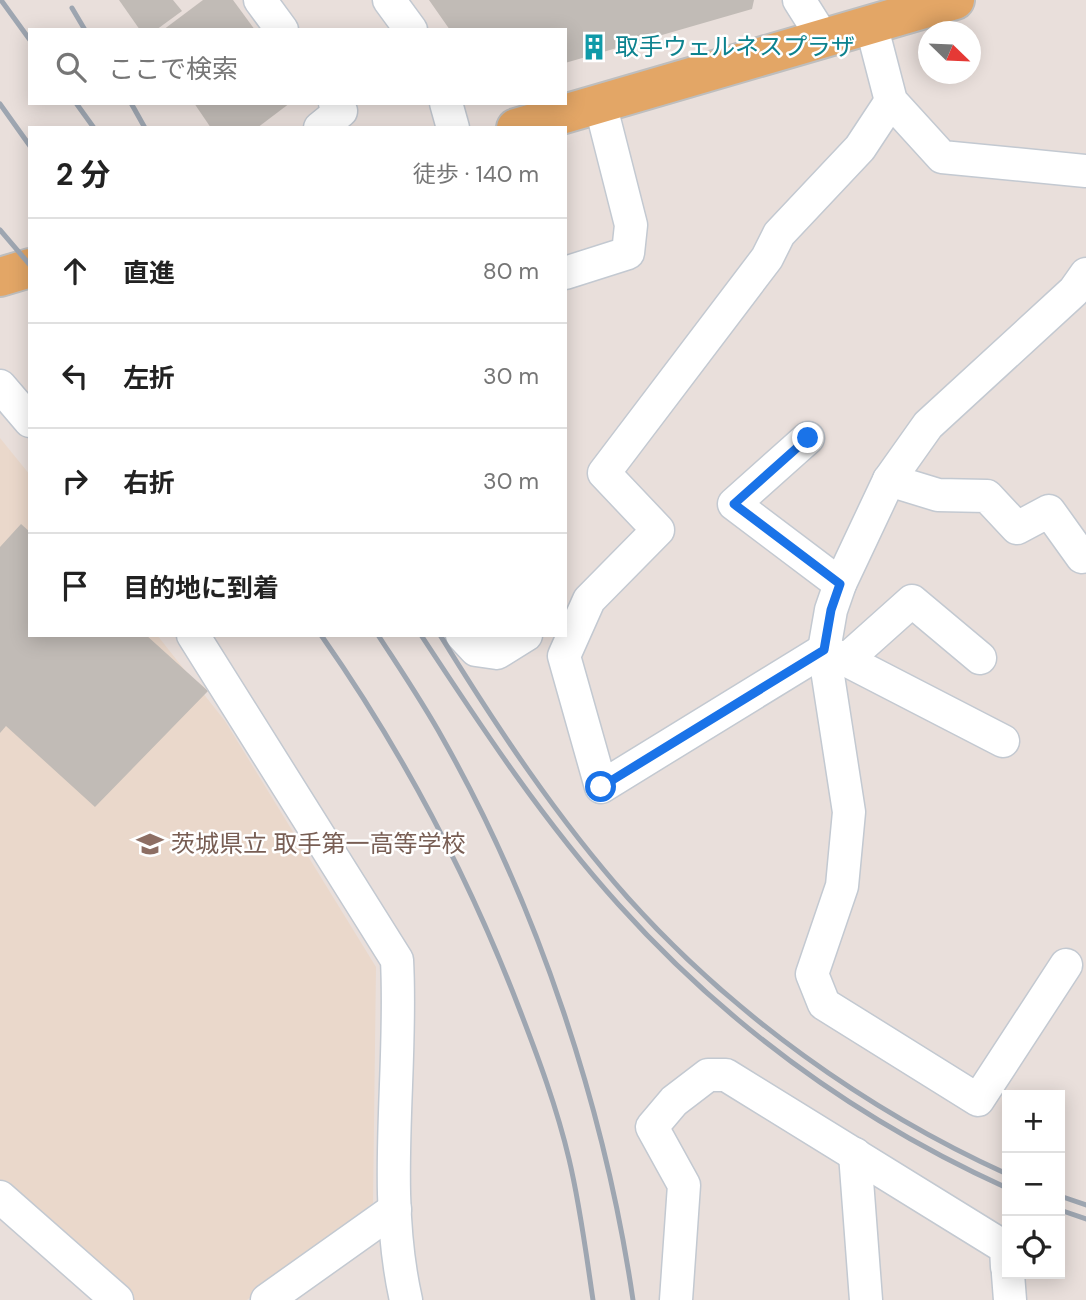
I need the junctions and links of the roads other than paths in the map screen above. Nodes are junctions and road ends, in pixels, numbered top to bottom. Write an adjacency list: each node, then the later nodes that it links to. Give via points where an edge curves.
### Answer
1 (260, 0): 6 (street)
2 (388, 0): 7 (street)
3 (799, 0): 8 (street)
4 (955, 0): 5 (main road)
5 (871, 24): 8 (main road); 9 (street)
6 (281, 28)
7 (409, 28)
8 (823, 38): 10 (main road)
9 (891, 101): 16 (street, via 942,157); 32 (street, via 860,148 779,234 766,258 604,473 658,530 589,600)
10 (600, 103): 15 (main road); 18 (street, via 631,225 628,253)
11 (336, 105): 13 (street, via 341,111)
12 (447, 105): 14 (street)
13 (322, 126)
14 (452, 126)
15 (523, 126)
16 (1086, 171)
17 (28, 269): 20 (main road)
18 (567, 272)
19 (1086, 274): 24 (street, via 1074,291 928,425)
20 (0, 277)
21 (0, 386): 22 (street)
22 (28, 419)
23 (808, 438): 26 (street, via 734,504)
24 (889, 480): 25 (street, via 938,495 987,496 1017,528 1049,511 1082,557); 26 (street)
25 (1086, 554)
26 (840, 584): 31 (street, via 831,610)
27 (195, 637): 38 (street, via 397,960)
28 (464, 637): 29 (street, via 476,650 497,653)
29 (523, 637)
30 (530, 637): 32 (street)
31 (835, 655): 32 (street, via 601,787); 33 (street, via 912,601); 34 (street); 35 (street, via 849,812 842,886 812,974 824,1004 978,1100)
32 (564, 656)
33 (980, 658)
34 (1003, 741)
35 (1066, 965)
36 (855, 1154): 39 (street); 44 (street, via 726,1075 708,1075 674,1101 652,1126 684,1185); 45 (street)
37 (0, 1198): 42 (street)
38 (395, 1209): 41 (street); 43 (street)
39 (1002, 1246)
40 (1008, 1279): 46 (street)
41 (407, 1299)
42 (117, 1300)
43 (267, 1300)
44 (676, 1300)
45 (866, 1300)
46 (1010, 1300)

